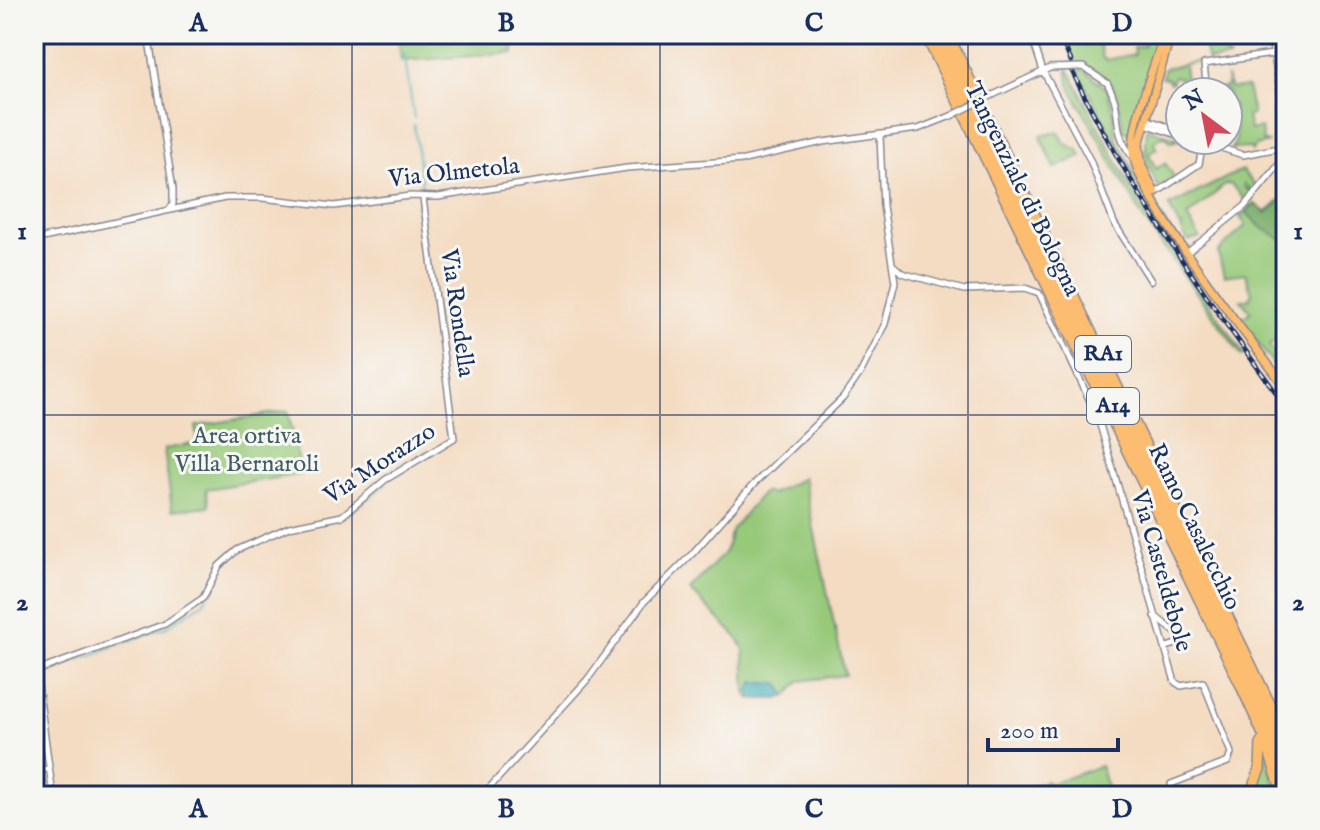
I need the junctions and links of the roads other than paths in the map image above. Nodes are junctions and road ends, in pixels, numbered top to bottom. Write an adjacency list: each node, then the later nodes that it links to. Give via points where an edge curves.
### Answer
1 (148, 34): 28 (street, via 173,189)
2 (925, 34): 42 (highway, Tangenziale di Bologna / RA1)
3 (933, 34): 47 (highway, Ramo Casalecchio / A14, via 1254,697)
4 (940, 34): 44 (highway, Ramo Casalecchio / A14, via 1263,700)
5 (948, 34): 43 (highway, Tangenziale di Bologna / RA1)
6 (1031, 34): 12 (street)
7 (1164, 34): 11 (main road)
8 (1171, 34): 11 (main road)
9 (1270, 34): 10 (street)
10 (1273, 54): 13 (street, via 1204,64); 15 (street)
11 (1157, 70): 16 (main road); 21 (main road)
12 (1043, 71): 19 (street, bridge, via 1083,67 1107,83); 20 (street, bridge, via 951,116); 35 (street, via 1090,160 1114,223)
13 (1205, 76)
14 (1286, 86): 15 (street)
15 (1278, 88): 17 (street)
16 (1145, 121): 18 (street); 21 (main road)
17 (1286, 124)
18 (1164, 128)
19 (1118, 130): 21 (street); 21 (street, via 1123,145)
20 (882, 136): 27 (street, Via Olmetola, via 709,165 627,168); 32 (street, via 883,208)
21 (1134, 147): 26 (main road); 29 (main road, via 1134,162)
22 (1284, 147): 23 (street)
23 (1244, 155)
24 (1200, 156): 26 (street, via 1199,164)
25 (1286, 156): 31 (street, via 1245,206)
26 (1156, 193): 29 (main road)
27 (423, 198): 28 (street, Via Olmetola, via 334,206 234,197); 37 (street, Via Rondella)
28 (169, 210): 30 (street, Via Olmetola)
29 (1179, 237): 31 (main road)
30 (34, 240)
31 (1188, 252): 36 (main road)
32 (894, 265): 33 (street, Via Casteldebole); 34 (street)
33 (902, 273): 34 (street); 38 (street, Via Casteldebole, via 964,290 1025,288 1039,293 1098,418)
34 (895, 278): 49 (street, via 885,324 855,383 644,602 581,687)
35 (1151, 281)
36 (1286, 388)
37 (456, 433): 41 (street, Via Morazzo, via 342,516 289,527 237,550 219,566 203,598 165,624)
38 (1155, 616): 39 (street, Via Casteldebole); 39 (street, via 1181,637)
39 (1164, 648): 50 (street, Via Casteldebole, via 1175,682 1203,682 1231,753 1228,762 1171,784)
40 (34, 655): 41 (street)
41 (35, 672): 45 (street)
42 (1240, 684): 51 (highway, via 1262,747); 52 (highway, Tangenziale di Bologna / RA1)
43 (1286, 734)
44 (1286, 758)
45 (49, 768): 46 (street); 48 (street)
46 (34, 772)
47 (1286, 782)
48 (53, 796)
49 (482, 796)
50 (1173, 796)
51 (1249, 796)
52 (1283, 796)

